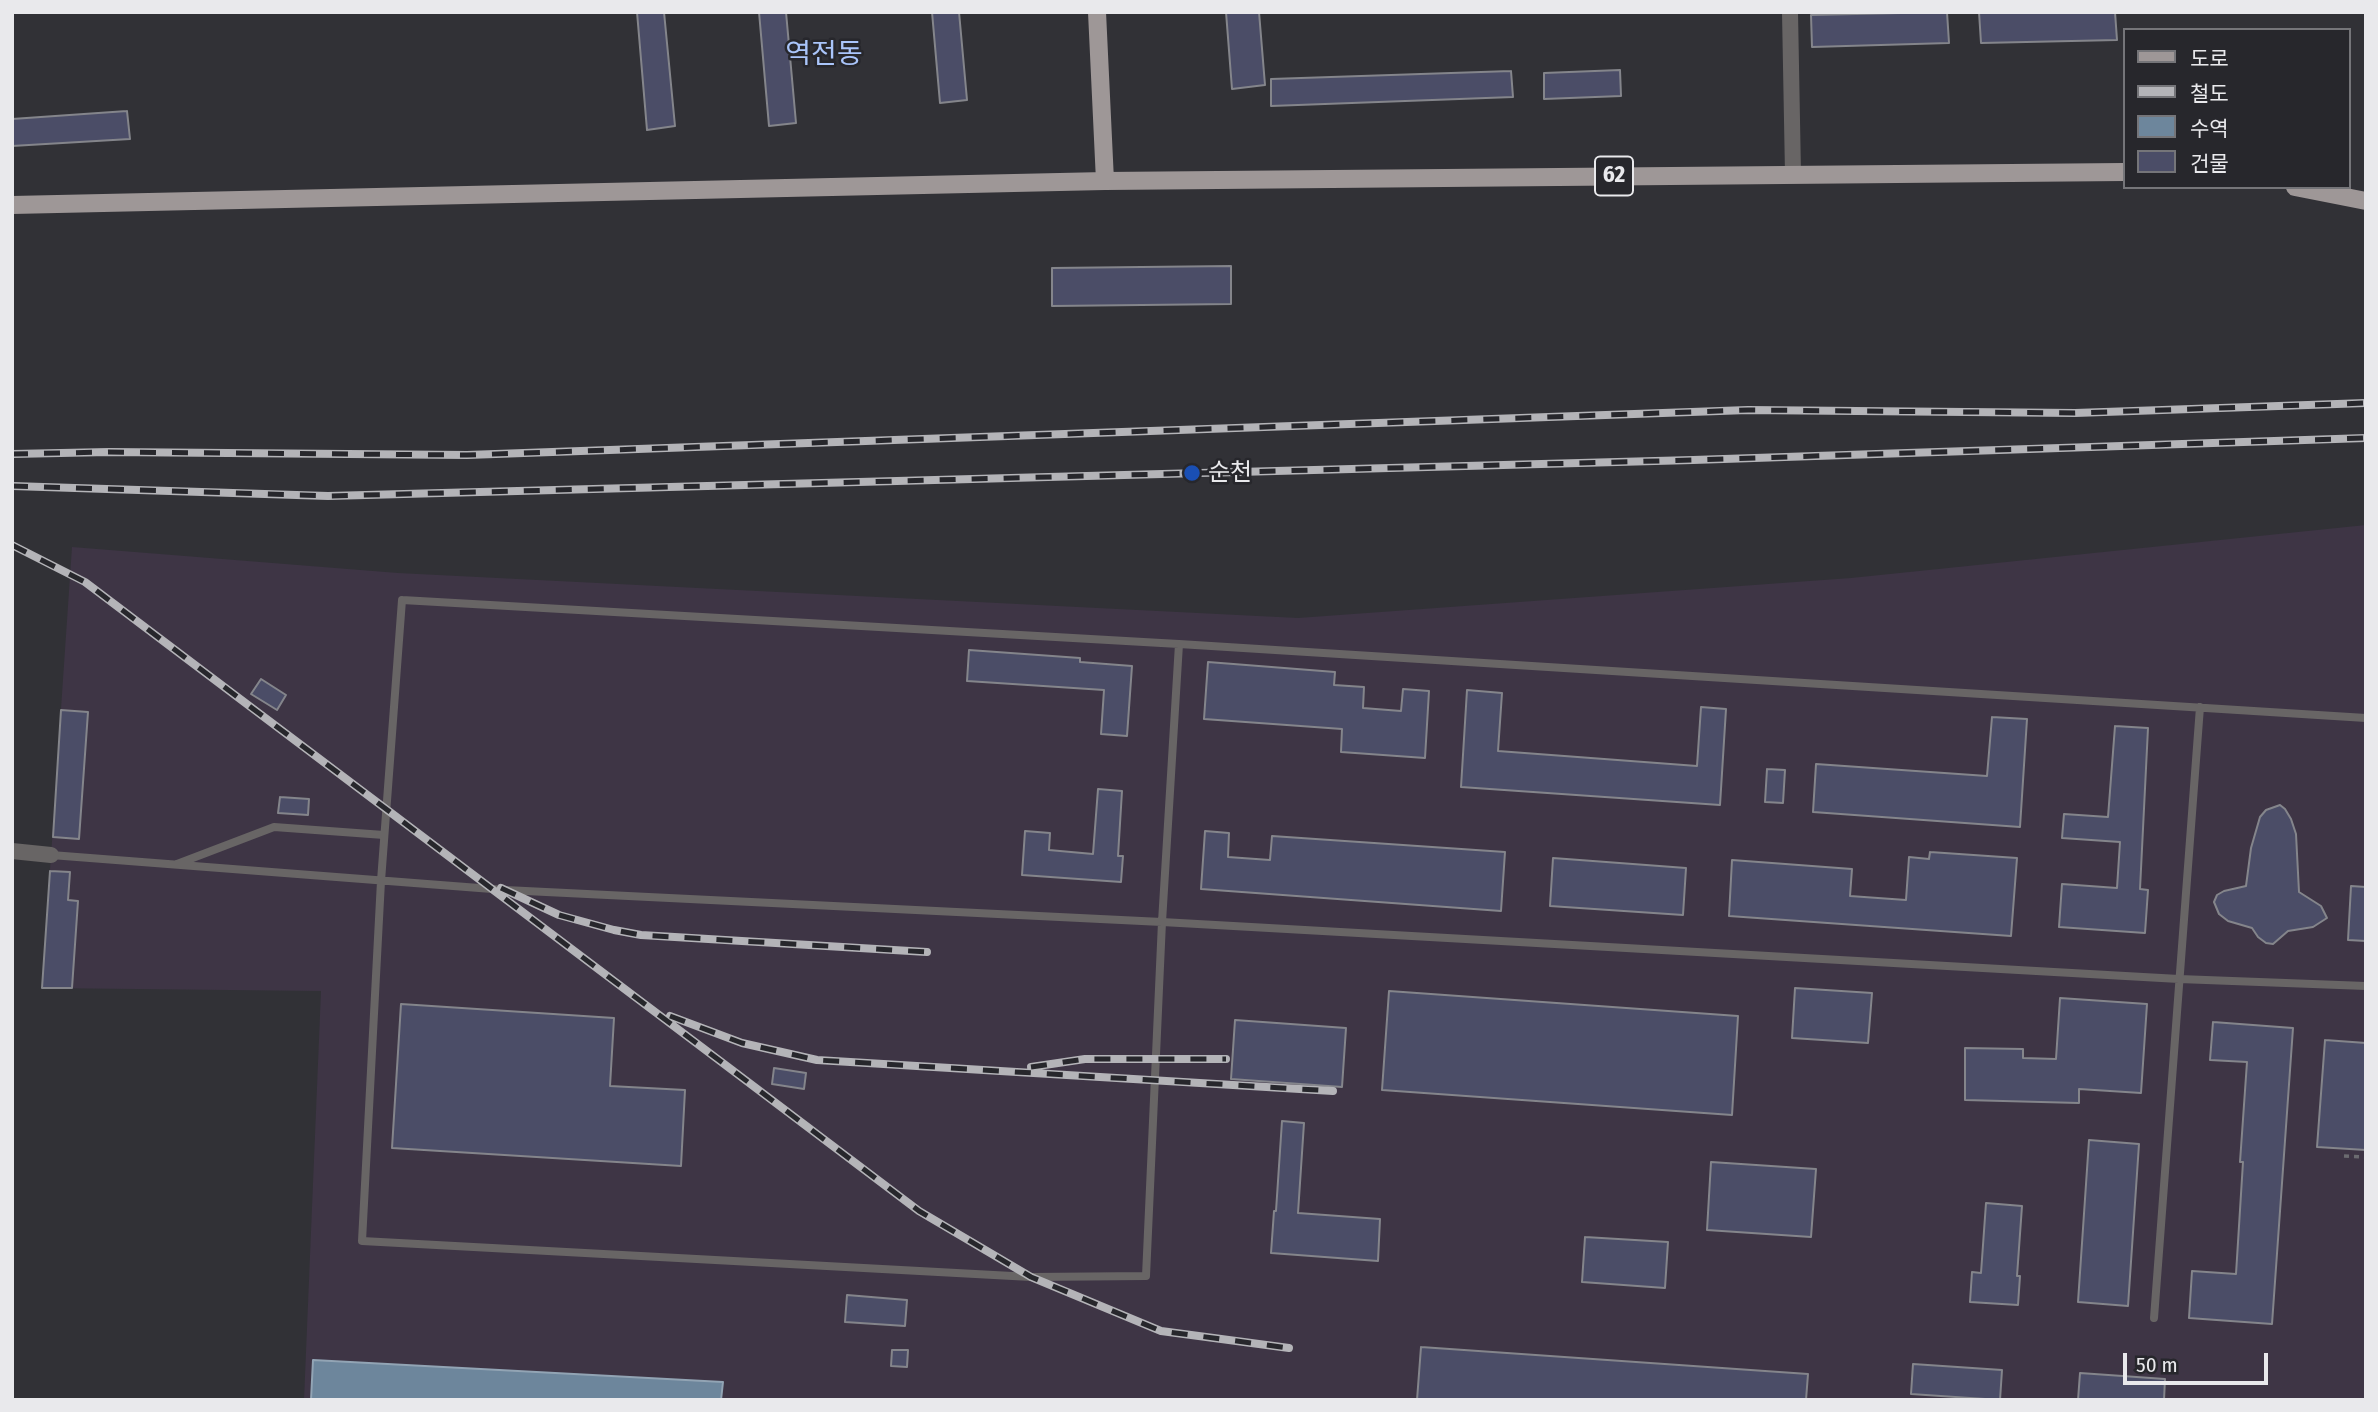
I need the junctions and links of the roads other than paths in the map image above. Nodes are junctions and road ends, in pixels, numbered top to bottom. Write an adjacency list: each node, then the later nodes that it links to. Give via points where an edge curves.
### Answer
1 (1097, 12): 5 (main road)
2 (1790, 12): 4 (street)
3 (2122, 172): 4 (main road, 62)
4 (1793, 174): 5 (main road, 62)
5 (1105, 181): 8 (main road)
6 (2305, 189): 7 (main road)
7 (2366, 201)
8 (12, 205)
9 (1179, 644): 10 (lane); 12 (lane, via 402,600); 17 (lane)
10 (2200, 707): 11 (lane); 18 (lane)
11 (2366, 718)
12 (384, 835): 15 (lane, via 274,827); 16 (lane)
13 (12, 851): 14 (street)
14 (51, 855): 15 (lane)
15 (172, 866): 16 (lane)
16 (380, 881): 17 (lane); 17 (lane, via 362,1241 1031,1277 1146,1276)
17 (1162, 922): 18 (lane)
18 (2179, 979): 19 (lane); 20 (lane)
19 (2366, 986)
20 (2154, 1318)

